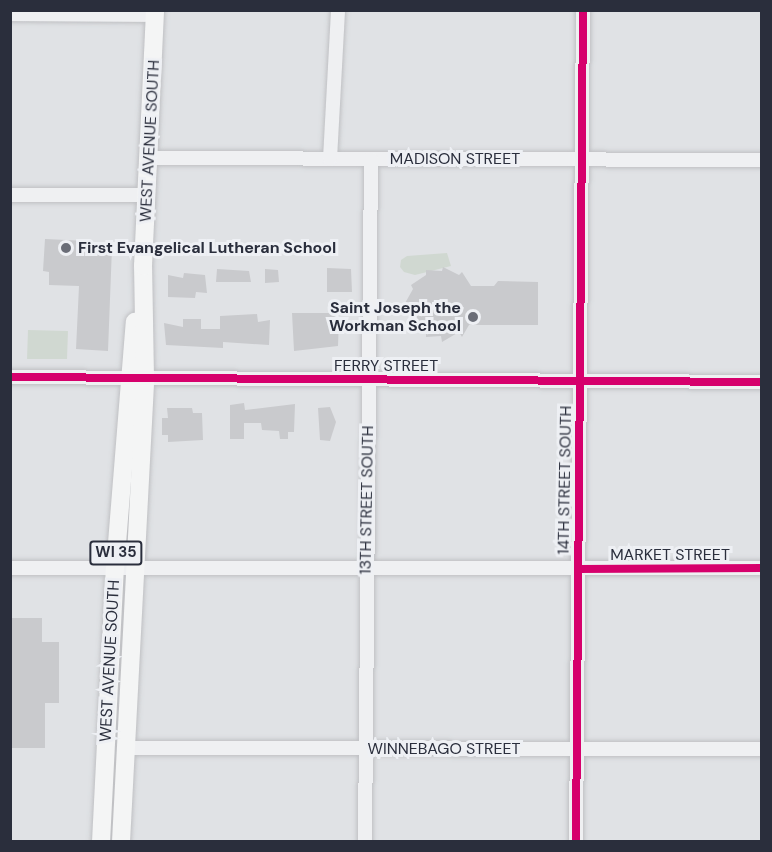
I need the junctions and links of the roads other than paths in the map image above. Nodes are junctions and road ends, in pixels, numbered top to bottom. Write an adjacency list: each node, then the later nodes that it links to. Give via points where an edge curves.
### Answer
1 (338, 10): 6 (street)
2 (584, 10): 8 (street, 14TH STREET SOUTH)
3 (157, 12): 4 (street); 5 (main road, WEST AVENUE SOUTH / WI 35)
4 (10, 14)
5 (149, 158): 6 (street, MADISON STREET); 11 (main road, WEST AVENUE SOUTH / WI 35)
6 (330, 159): 7 (street, MADISON STREET)
7 (371, 159): 8 (street, MADISON STREET); 14 (street, 13TH STREET SOUTH)
8 (582, 159): 9 (street, MADISON STREET); 15 (street, 14TH STREET SOUTH)
9 (762, 160)
10 (10, 195): 11 (street)
11 (147, 195): 13 (main road, WEST AVENUE SOUTH / WI 35)
12 (10, 378): 13 (street, FERRY STREET)
13 (136, 378): 14 (street, FERRY STREET); 18 (main road, WEST AVENUE SOUTH / WI 35); 19 (main road, WEST AVENUE SOUTH / WI 35)
14 (369, 380): 15 (street, FERRY STREET); 21 (street, 13TH STREET SOUTH)
15 (580, 381): 16 (street, FERRY STREET); 22 (street, 14TH STREET SOUTH)
16 (762, 382)
17 (10, 568): 18 (street, MARKET STREET)
18 (115, 568): 19 (street, MARKET STREET); 27 (main road, WEST AVENUE SOUTH / WI 35)
19 (135, 568): 21 (street, MARKET STREET); 23 (main road, WEST AVENUE SOUTH / WI 35)
20 (762, 568): 22 (street, MARKET STREET)
21 (366, 569): 22 (street, MARKET STREET); 24 (street, 13TH STREET SOUTH)
22 (578, 569): 25 (street, 14TH STREET SOUTH)
23 (127, 748): 24 (street, WINNEBAGO STREET); 28 (main road, WEST AVENUE SOUTH / WI 35)
24 (364, 749): 25 (street, WINNEBAGO STREET); 29 (street, 13TH STREET SOUTH)
25 (577, 749): 26 (street, WINNEBAGO STREET); 30 (street, 14TH STREET SOUTH)
26 (762, 749)
27 (101, 842)
28 (121, 842)
29 (365, 842)
30 (576, 842)

